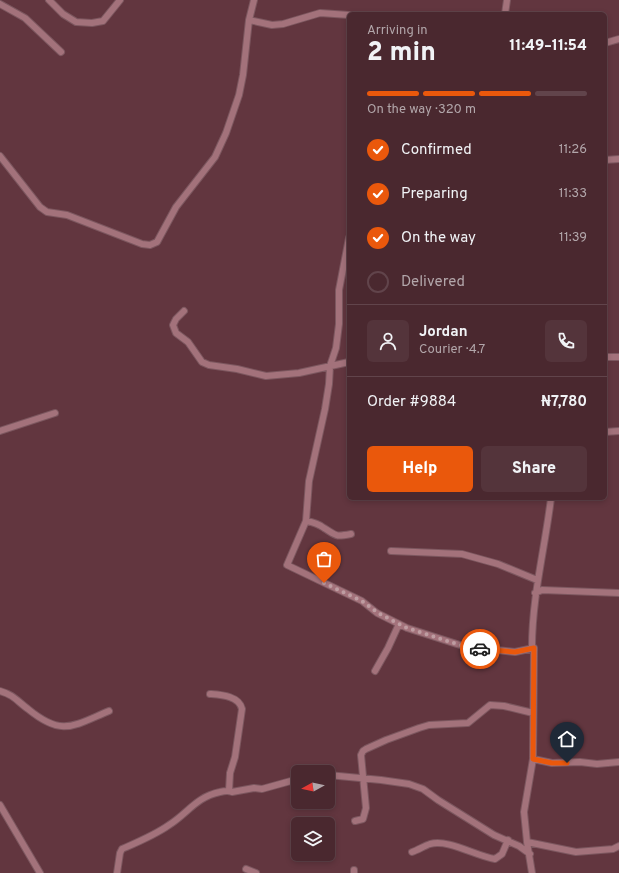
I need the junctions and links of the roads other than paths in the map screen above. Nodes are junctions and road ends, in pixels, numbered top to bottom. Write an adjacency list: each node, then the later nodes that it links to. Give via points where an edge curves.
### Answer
1 (49, 0): 2 (street, via 63,14 76,22 92,23 103,21)
2 (120, 0)
3 (254, 0): 8 (street)
4 (507, 0): 6 (street)
5 (0, 4): 11 (street, via 25,18)
6 (505, 12)
7 (347, 16): 8 (street, via 320,13 272,25)
8 (249, 20): 12 (street, via 243,75 226,133 215,157 176,207 157,242 150,245 142,244 68,215 47,212)
9 (619, 40): 10 (street)
10 (607, 43)
11 (61, 52)
12 (0, 156)
13 (619, 159): 14 (street)
14 (607, 160)
15 (347, 248): 20 (street, via 339,290 336,348)
16 (184, 311): 20 (street, via 173,325 176,333 188,342 202,362 209,365 237,368 266,376 299,373)
17 (607, 357): 18 (street)
18 (619, 357)
19 (347, 362): 20 (street)
20 (330, 366): 26 (street, via 325,409 309,481)
21 (55, 413): 22 (street)
22 (0, 431)
23 (619, 431): 24 (street)
24 (607, 432)
25 (551, 500): 29 (street)
26 (306, 521): 27 (street, via 324,527 333,535); 33 (street, via 287,565 362,601)
27 (351, 534)
28 (391, 551): 29 (street, via 462,554 498,564)
29 (537, 583): 30 (street); 31 (street)
30 (542, 590): 31 (street); 32 (street)
31 (535, 593): 34 (street, via 532,633)
32 (619, 593)
33 (398, 624): 34 (street, via 463,646 515,652); 35 (street)
34 (534, 648): 39 (street)
35 (375, 671)
36 (0, 691): 38 (street, via 16,698 45,722 54,725 76,725)
37 (210, 694): 45 (street, via 237,700 242,709)
38 (109, 711)
39 (533, 714): 40 (street); 43 (street, via 490,705 468,723 429,725 386,740 363,751)
40 (533, 759): 41 (street, via 552,763); 49 (street, via 524,812)
41 (619, 762)
42 (335, 776): 43 (street)
43 (364, 779): 47 (street, via 365,815 361,820); 48 (street, via 409,784 423,789 494,835)
44 (291, 781): 45 (street, via 262,789 232,792)
45 (229, 790): 55 (street, via 210,794 169,825 122,849)
46 (0, 805): 54 (street)
47 (355, 821)
48 (508, 840): 51 (street, via 502,854 495,859 484,858 442,844 430,844); 52 (street)
49 (527, 842): 50 (street, via 576,852 613,849); 52 (street)
50 (619, 846)
51 (412, 852)
52 (530, 854): 57 (street)
53 (246, 869): 56 (street)
54 (40, 873)
55 (118, 873)
56 (256, 873)
57 (532, 873)

